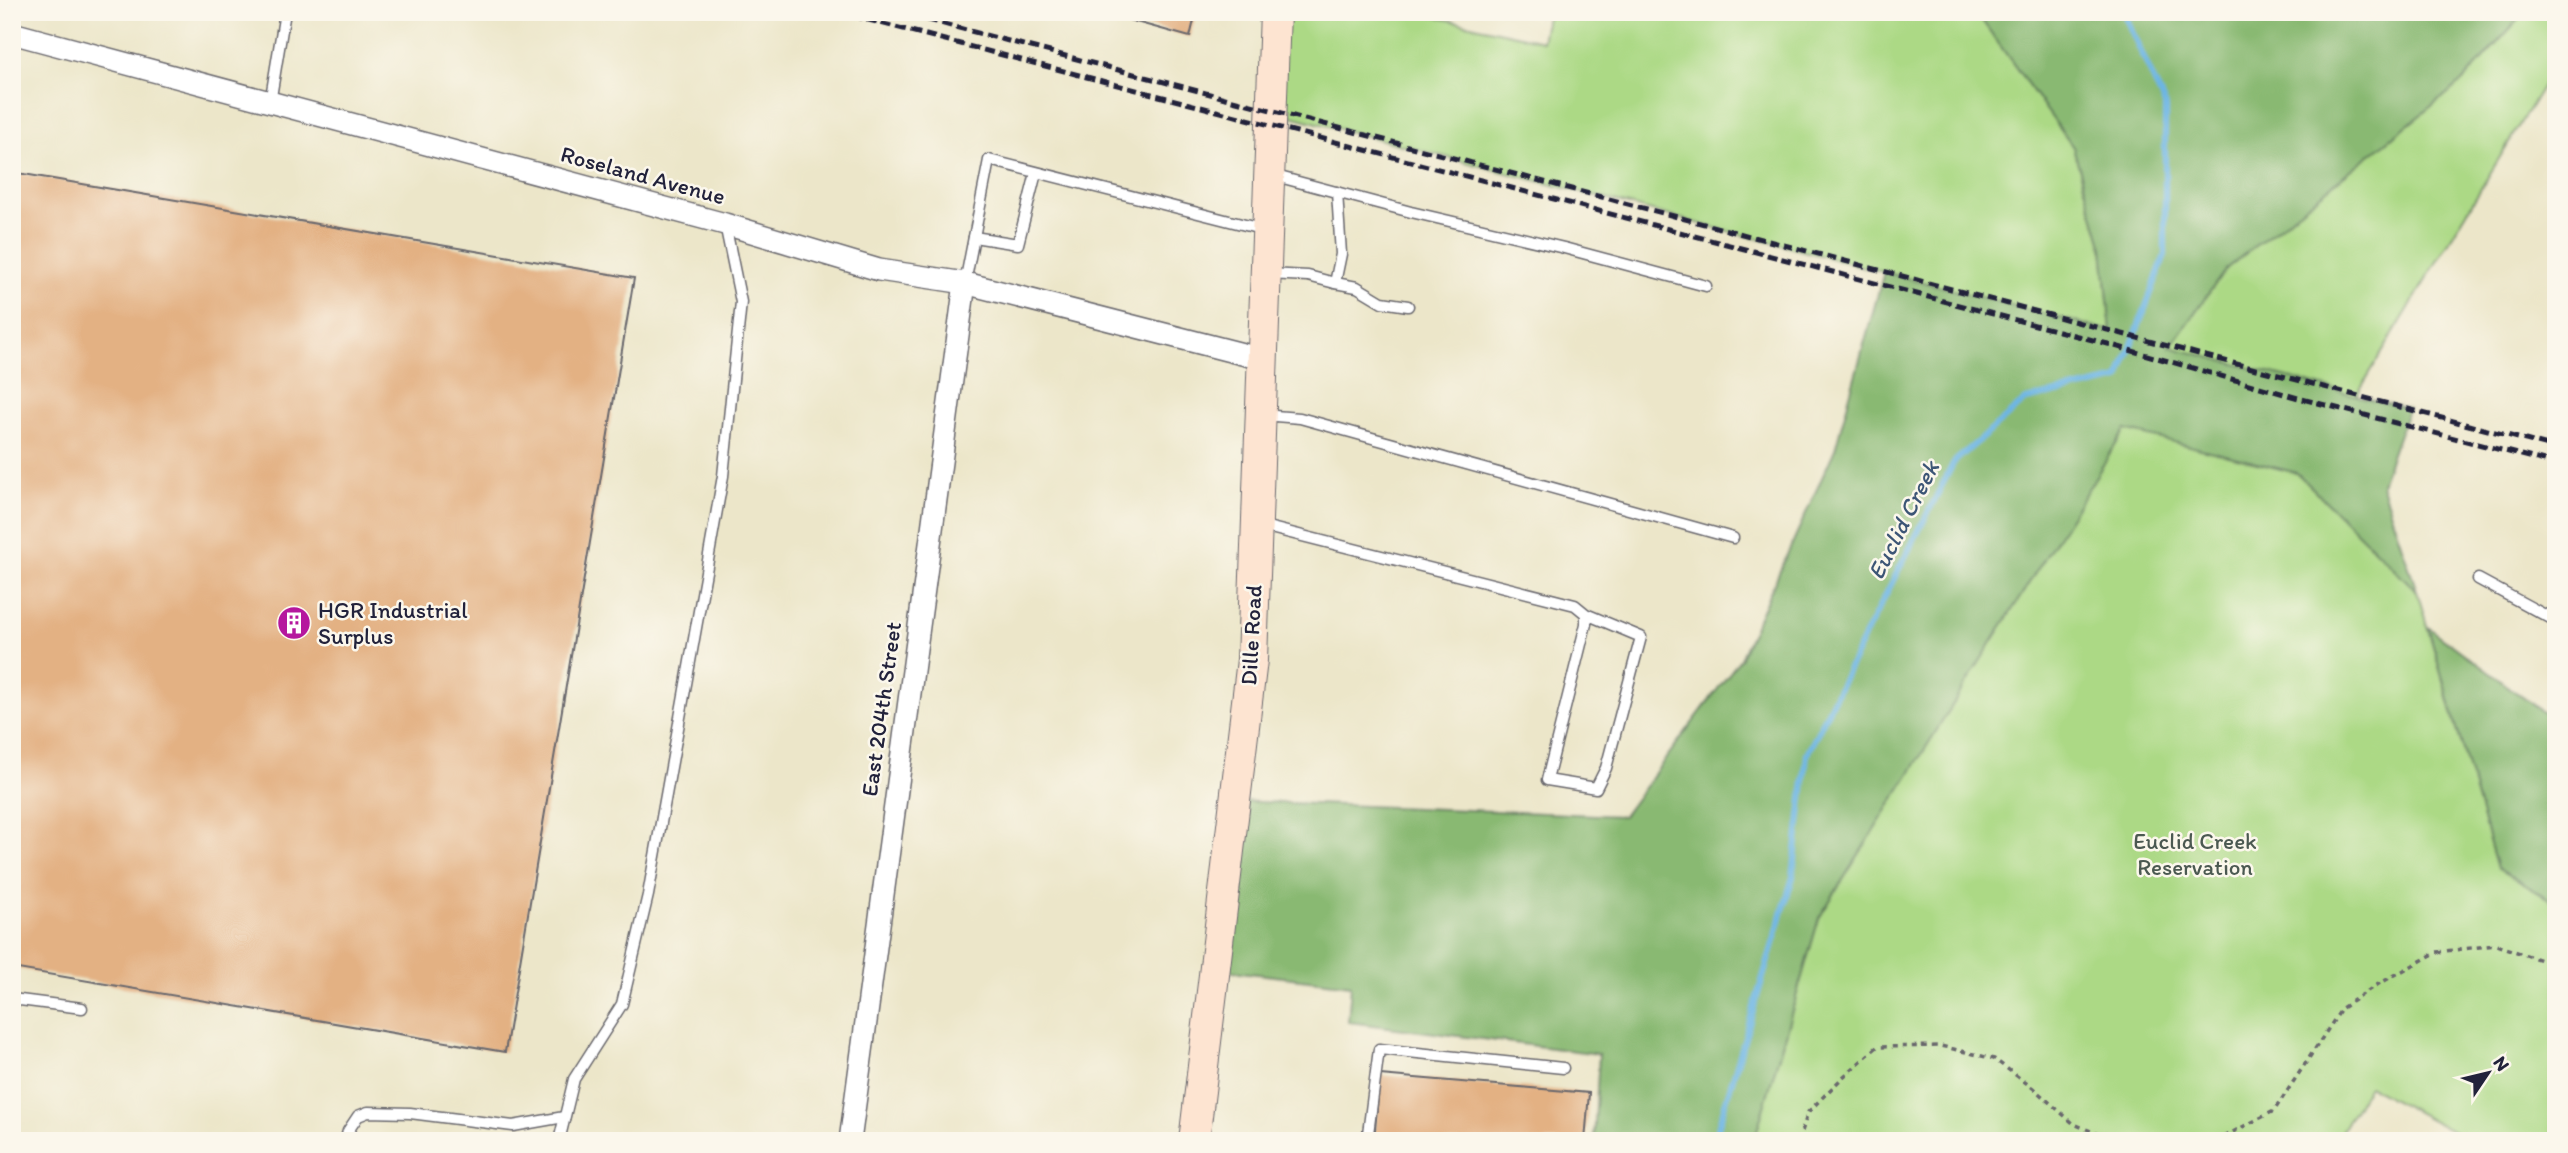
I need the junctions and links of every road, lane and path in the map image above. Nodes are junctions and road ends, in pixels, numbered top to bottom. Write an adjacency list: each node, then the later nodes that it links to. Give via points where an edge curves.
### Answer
1 (285, 12): 4 (lane)
2 (1275, 12): 6 (street, Dille Road)
3 (12, 33): 4 (street, Roseland Avenue)
4 (270, 103): 8 (street, Roseland Avenue)
5 (1036, 173): 9 (lane); 10 (lane, via 1018,244); 10 (lane, via 989,160)
6 (1270, 174): 7 (lane); 9 (street, Dille Road)
7 (1337, 192): 12 (lane, via 1340,254); 14 (lane)
8 (726, 224): 13 (street, Roseland Avenue, via 880,270); 27 (lane, via 741,302 723,476 682,711 648,895 622,1004 574,1079)
9 (1267, 230): 11 (street, Dille Road)
10 (974, 236): 13 (lane)
11 (1265, 274): 12 (lane); 16 (street, Dille Road)
12 (1335, 283): 15 (lane, via 1357,287 1382,302)
13 (965, 284): 16 (street, Roseland Avenue); 30 (street, East 204th Street)
14 (1706, 286)
15 (1408, 306)
16 (1262, 359): 17 (street, Dille Road)
17 (1260, 414): 18 (street, Dille Road); 19 (lane, via 1300,418)
18 (1256, 524): 21 (lane, via 1575,605); 31 (street, Dille Road, via 1252,660)
19 (1733, 538)
20 (2478, 579): 22 (lane)
21 (1586, 614): 21 (lane, via 1547,780 1596,788 1606,768 1641,636)
22 (2556, 621)
23 (2556, 965): 35 (path, via 2496,944 2437,952 2342,1009 2274,1111)
24 (12, 999): 25 (lane)
25 (82, 1008)
26 (1563, 1068): 32 (lane, via 1379,1049)
27 (564, 1117): 28 (lane, via 513,1126 368,1112 358,1116); 29 (lane)
28 (345, 1141)
29 (559, 1141)
30 (850, 1141)
31 (1194, 1141)
32 (1367, 1141)
33 (1798, 1141): 34 (path, via 1808,1112 1877,1047 1941,1046 1994,1059 2074,1124)
34 (2115, 1141)
35 (2215, 1141)

